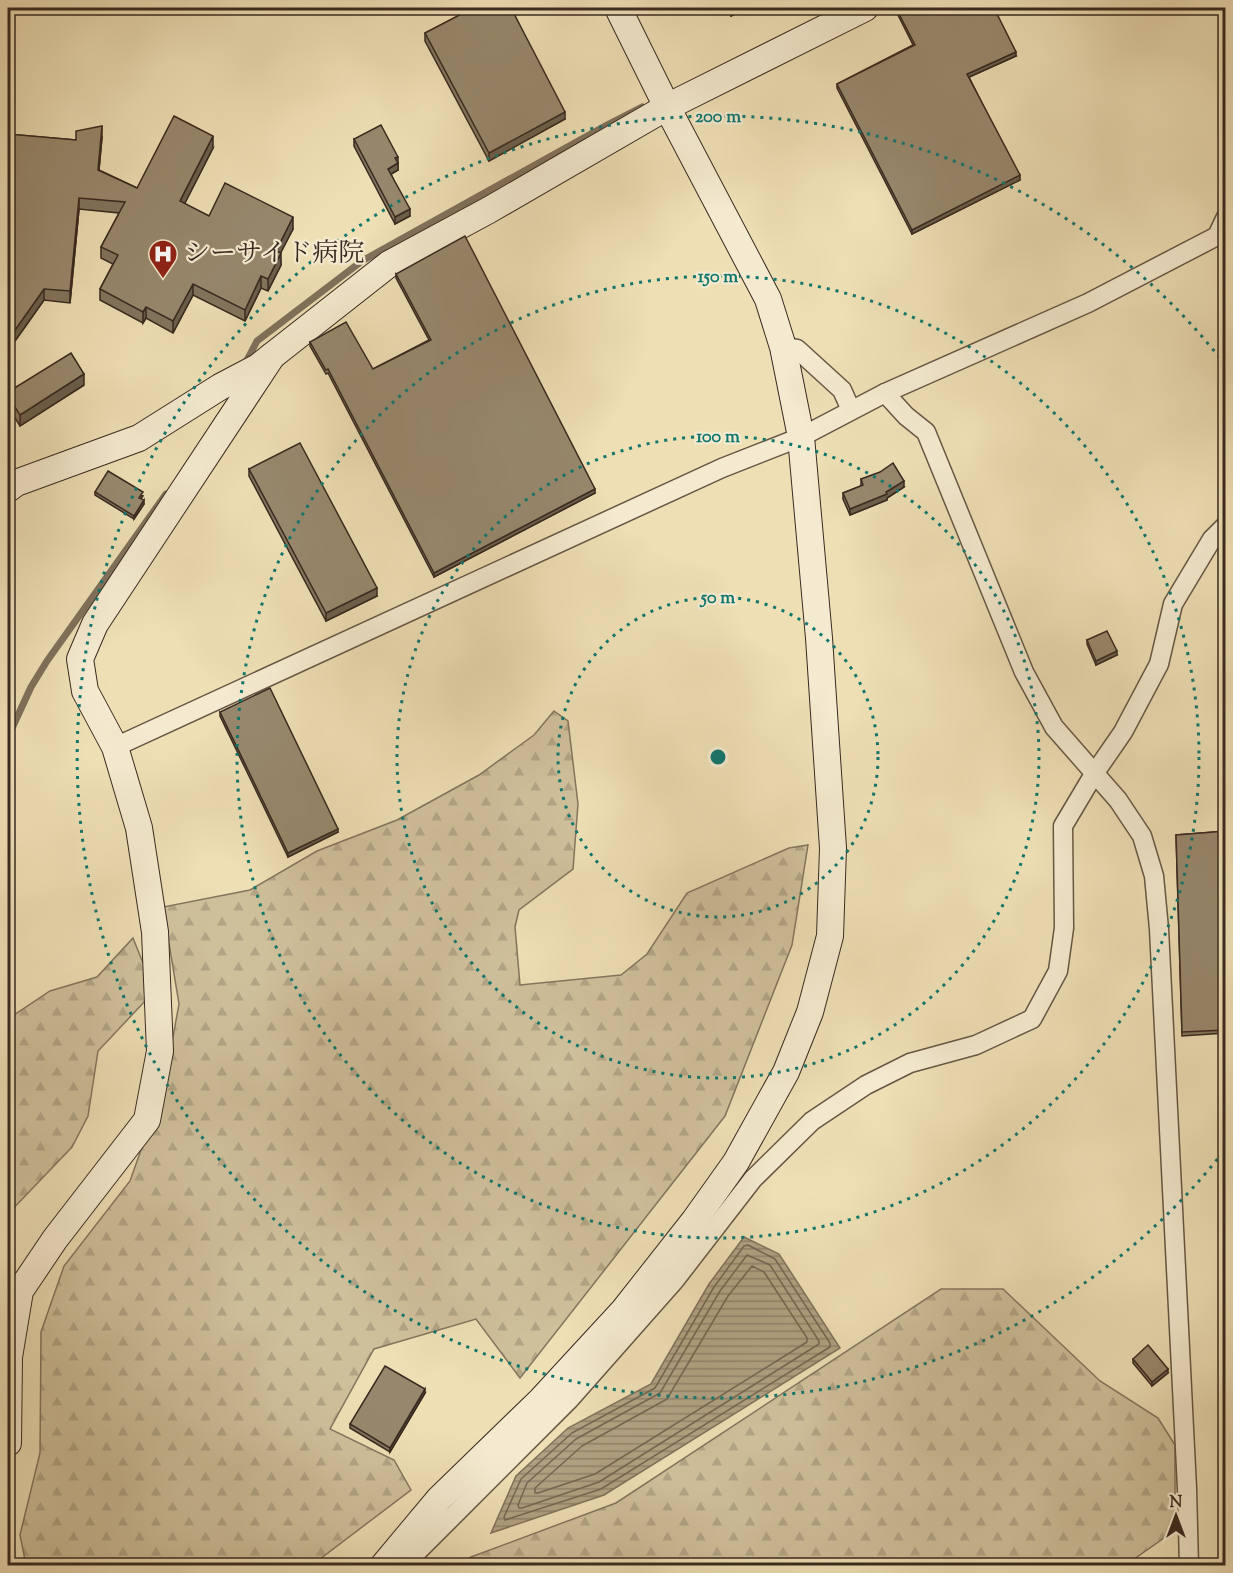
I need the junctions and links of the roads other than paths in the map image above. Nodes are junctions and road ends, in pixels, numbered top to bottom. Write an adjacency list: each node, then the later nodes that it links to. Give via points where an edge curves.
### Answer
1 (618, 8): 3 (street)
2 (865, 8): 3 (street)
3 (667, 107): 5 (street, via 768,299); 6 (street, via 389,264)
4 (1226, 217): 7 (street, via 1217,236 1108,292)
5 (783, 347): 8 (street, via 797,349 842,390); 9 (street)
6 (265, 361): 10 (street, via 138,438); 12 (street, via 95,624 80,659 85,691)
7 (885, 393): 8 (street); 13 (street, via 926,432 1024,672 1054,727)
8 (851, 410): 9 (street)
9 (801, 437): 12 (street, via 711,472); 15 (street, via 833,848 830,936 810,1012 786,1072 736,1162 694,1221 624,1310 541,1400 439,1499)
10 (8, 489)
11 (1226, 525): 13 (street, via 1212,539 1173,604 1159,664 1123,732)
12 (115, 747): 14 (street, via 139,828 153,920 160,1051 147,1120 20,1291 9,1358)
13 (1094, 774): 16 (street, via 1063,826 1064,928 1058,971 1032,1019 976,1045 910,1063 866,1085 812,1121 753,1179 675,1280 569,1400); 17 (street, via 1118,800 1142,836 1154,876 1160,929)
14 (8, 1443)
15 (382, 1566)
16 (403, 1566)
17 (1189, 1566)

